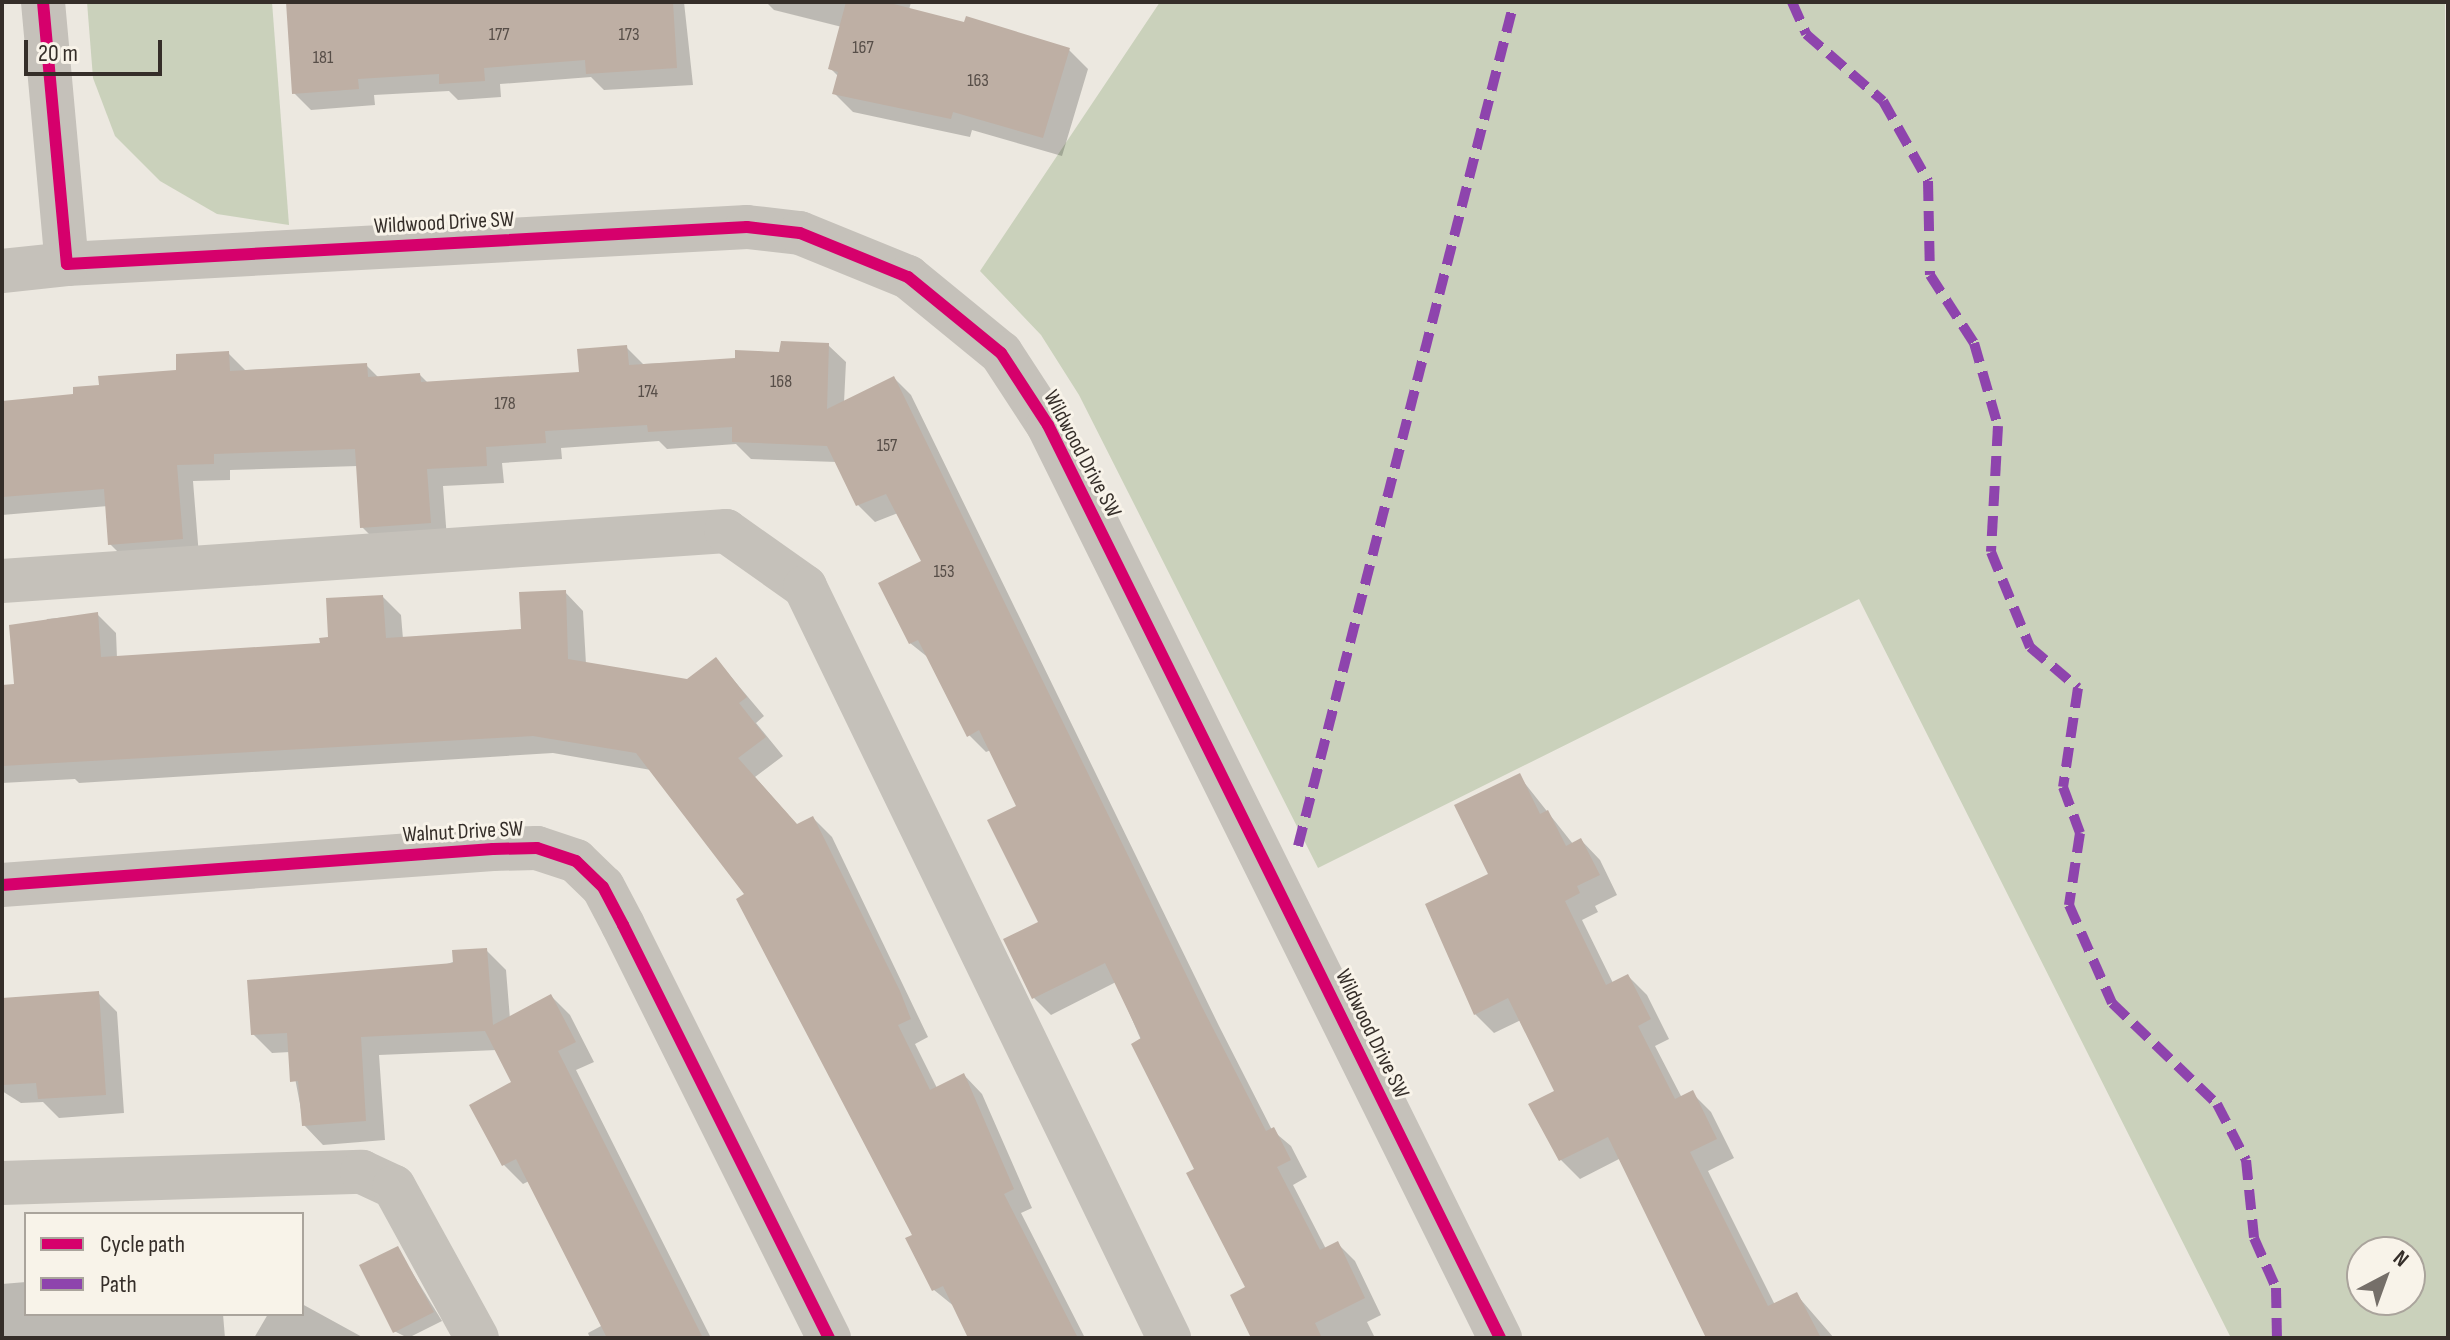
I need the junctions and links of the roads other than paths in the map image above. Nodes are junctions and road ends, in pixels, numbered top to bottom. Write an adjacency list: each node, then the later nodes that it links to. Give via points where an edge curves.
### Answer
1 (43, 2): 2 (street)
2 (67, 264): 3 (street, Wildwood Drive SW); 10 (street, Wildwood Drive SW, via 747,227 800,233 908,277 1001,353 1048,425)
3 (2, 271)
4 (2, 581): 9 (street, via 726,531 805,587)
5 (2, 885): 8 (street, Walnut Drive SW, via 493,849 537,848 576,861 603,887)
6 (2, 1183): 7 (street, via 362,1172 394,1187)
7 (477, 1338)
8 (829, 1338)
9 (1169, 1338)
10 (1500, 1338)

